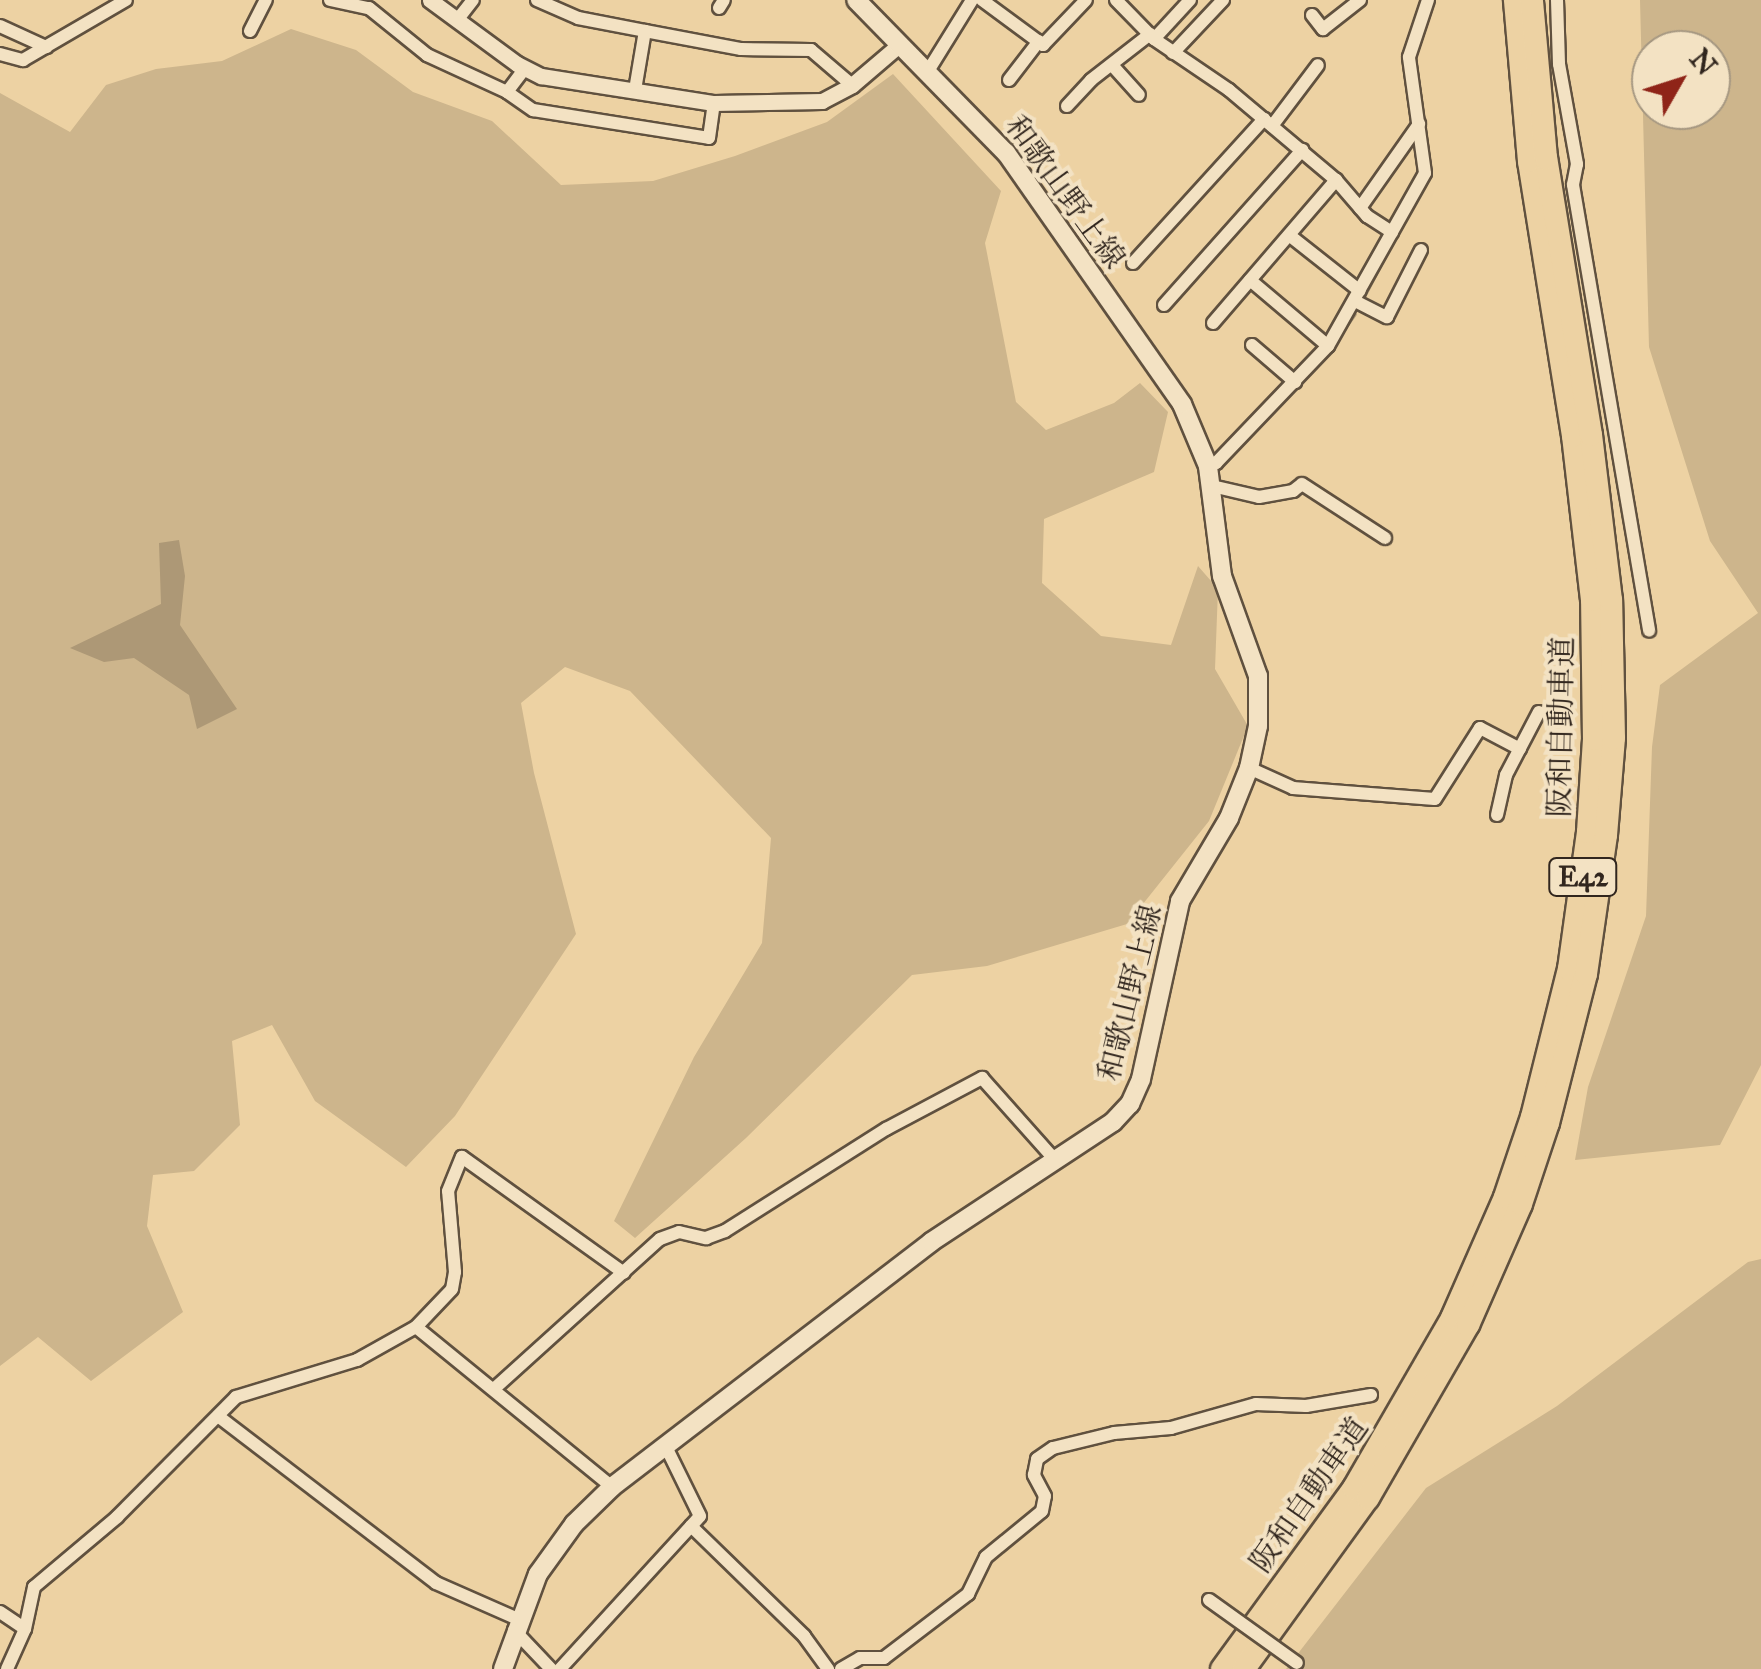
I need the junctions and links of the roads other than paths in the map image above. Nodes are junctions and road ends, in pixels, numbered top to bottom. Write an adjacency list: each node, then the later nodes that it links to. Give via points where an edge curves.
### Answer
1 (126, 0): 28 (street)
2 (266, 0): 23 (street)
3 (330, 0): 19 (street)
4 (430, 0): 21 (street)
5 (473, 0): 21 (street)
6 (536, 0): 24 (street, via 578,18)
7 (856, 0): 27 (main road, 和歌山野上線)
8 (972, 0): 34 (street)
9 (982, 0): 26 (street)
10 (1086, 0): 26 (street)
11 (1116, 0): 25 (street)
12 (1190, 0): 25 (street)
13 (1222, 0): 29 (street)
14 (1360, 0): 20 (street, via 1323,29)
15 (1428, 0): 43 (street, via 1408,56)
16 (1515, 0): 86 (highway, 阪和自動車道 / E42, via 1529,160 1592,600 1591,795 1569,969 1532,1118 1452,1318 1354,1488)
17 (1532, 0): 87 (highway, 阪和自動車道 / E42, via 1546,158 1611,600 1614,738 1586,974 1521,1204 1468,1326 1368,1498)
18 (1556, 0): 61 (street, via 1577,164 1573,185)
19 (371, 4): 38 (street, via 428,55)
20 (1312, 15)
21 (458, 19): 33 (street)
22 (0, 26): 28 (street)
23 (250, 31)
24 (645, 32): 36 (street, via 741,49 811,50); 37 (street)
25 (1152, 36): 29 (street); 31 (street)
26 (1039, 42): 35 (street)
27 (900, 44): 34 (main road, 和歌山野上線); 36 (street)
28 (46, 47): 30 (street, via 23,60)
29 (1173, 53): 42 (street)
30 (0, 54)
31 (1112, 65): 39 (street); 41 (street)
32 (1318, 65): 42 (street)
33 (525, 68): 37 (street); 38 (street)
34 (928, 72): 58 (main road, 和歌山野上線, via 1006,153 1170,384)
35 (1010, 80)
36 (852, 85): 40 (street, via 805,104)
37 (635, 90): 40 (street)
38 (508, 92): 40 (street, via 533,110 709,138)
39 (1139, 95)
40 (714, 103)
41 (1067, 106)
42 (1268, 122): 44 (street); 50 (street)
43 (1419, 124): 46 (street); 47 (street, via 1425,174)
44 (1302, 150): 45 (street); 53 (street)
45 (1336, 180): 46 (street); 48 (street)
46 (1360, 208): 47 (street)
47 (1392, 232): 52 (street)
48 (1289, 235): 51 (street); 52 (street)
49 (1421, 250): 52 (street, via 1387,317)
50 (1133, 264)
51 (1250, 280): 54 (street); 56 (street)
52 (1357, 296): 56 (street)
53 (1164, 305)
54 (1213, 323)
55 (1252, 344): 57 (street)
56 (1328, 346): 57 (street)
57 (1295, 382): 58 (street)
58 (1208, 466): 59 (main road, 和歌山野上線)
59 (1212, 486): 60 (street, via 1258,497 1302,484); 64 (main road, 和歌山野上線, via 1222,576 1258,676)
60 (1385, 538)
61 (1649, 631)
62 (1539, 712): 63 (street)
63 (1520, 749): 64 (street, via 1480,728 1436,799 1293,788); 65 (street, via 1502,786)
64 (1249, 768): 66 (main road, 和歌山野上線, via 1229,818 1180,901 1130,1104)
65 (1498, 816)
66 (1055, 1160): 67 (street, via 982,1078 886,1129 725,1232 660,1239); 72 (main road, 和歌山野上線, via 930,1242)
67 (624, 1272): 68 (street, via 462,1157 448,1191 452,1289); 69 (street)
68 (416, 1327): 69 (street); 71 (street, via 357,1360 236,1398)
69 (495, 1388): 73 (street)
70 (1371, 1395): 85 (street, via 1306,1406 1256,1404 1171,1428 1053,1448 1037,1459 1034,1475 1044,1496 1042,1511 986,1558 968,1594 884,1658 860,1658)
71 (220, 1418): 77 (street, via 436,1583); 78 (street, via 34,1587)
72 (666, 1446): 73 (main road, 和歌山野上線); 74 (street, via 700,1516)
73 (612, 1487): 77 (main road, 和歌山野上線, via 552,1552)
74 (691, 1526): 83 (street); 84 (street, via 804,1636)
75 (1209, 1600): 79 (street, bridge)
76 (0, 1612): 78 (street)
77 (516, 1624): 81 (main road, 和歌山野上線); 82 (street)
78 (25, 1629): 80 (street)
79 (1300, 1666)
80 (8, 1669)
81 (503, 1669)
82 (550, 1669)
83 (560, 1669)
84 (828, 1669)
85 (840, 1669)
86 (1222, 1669)
87 (1244, 1669)

